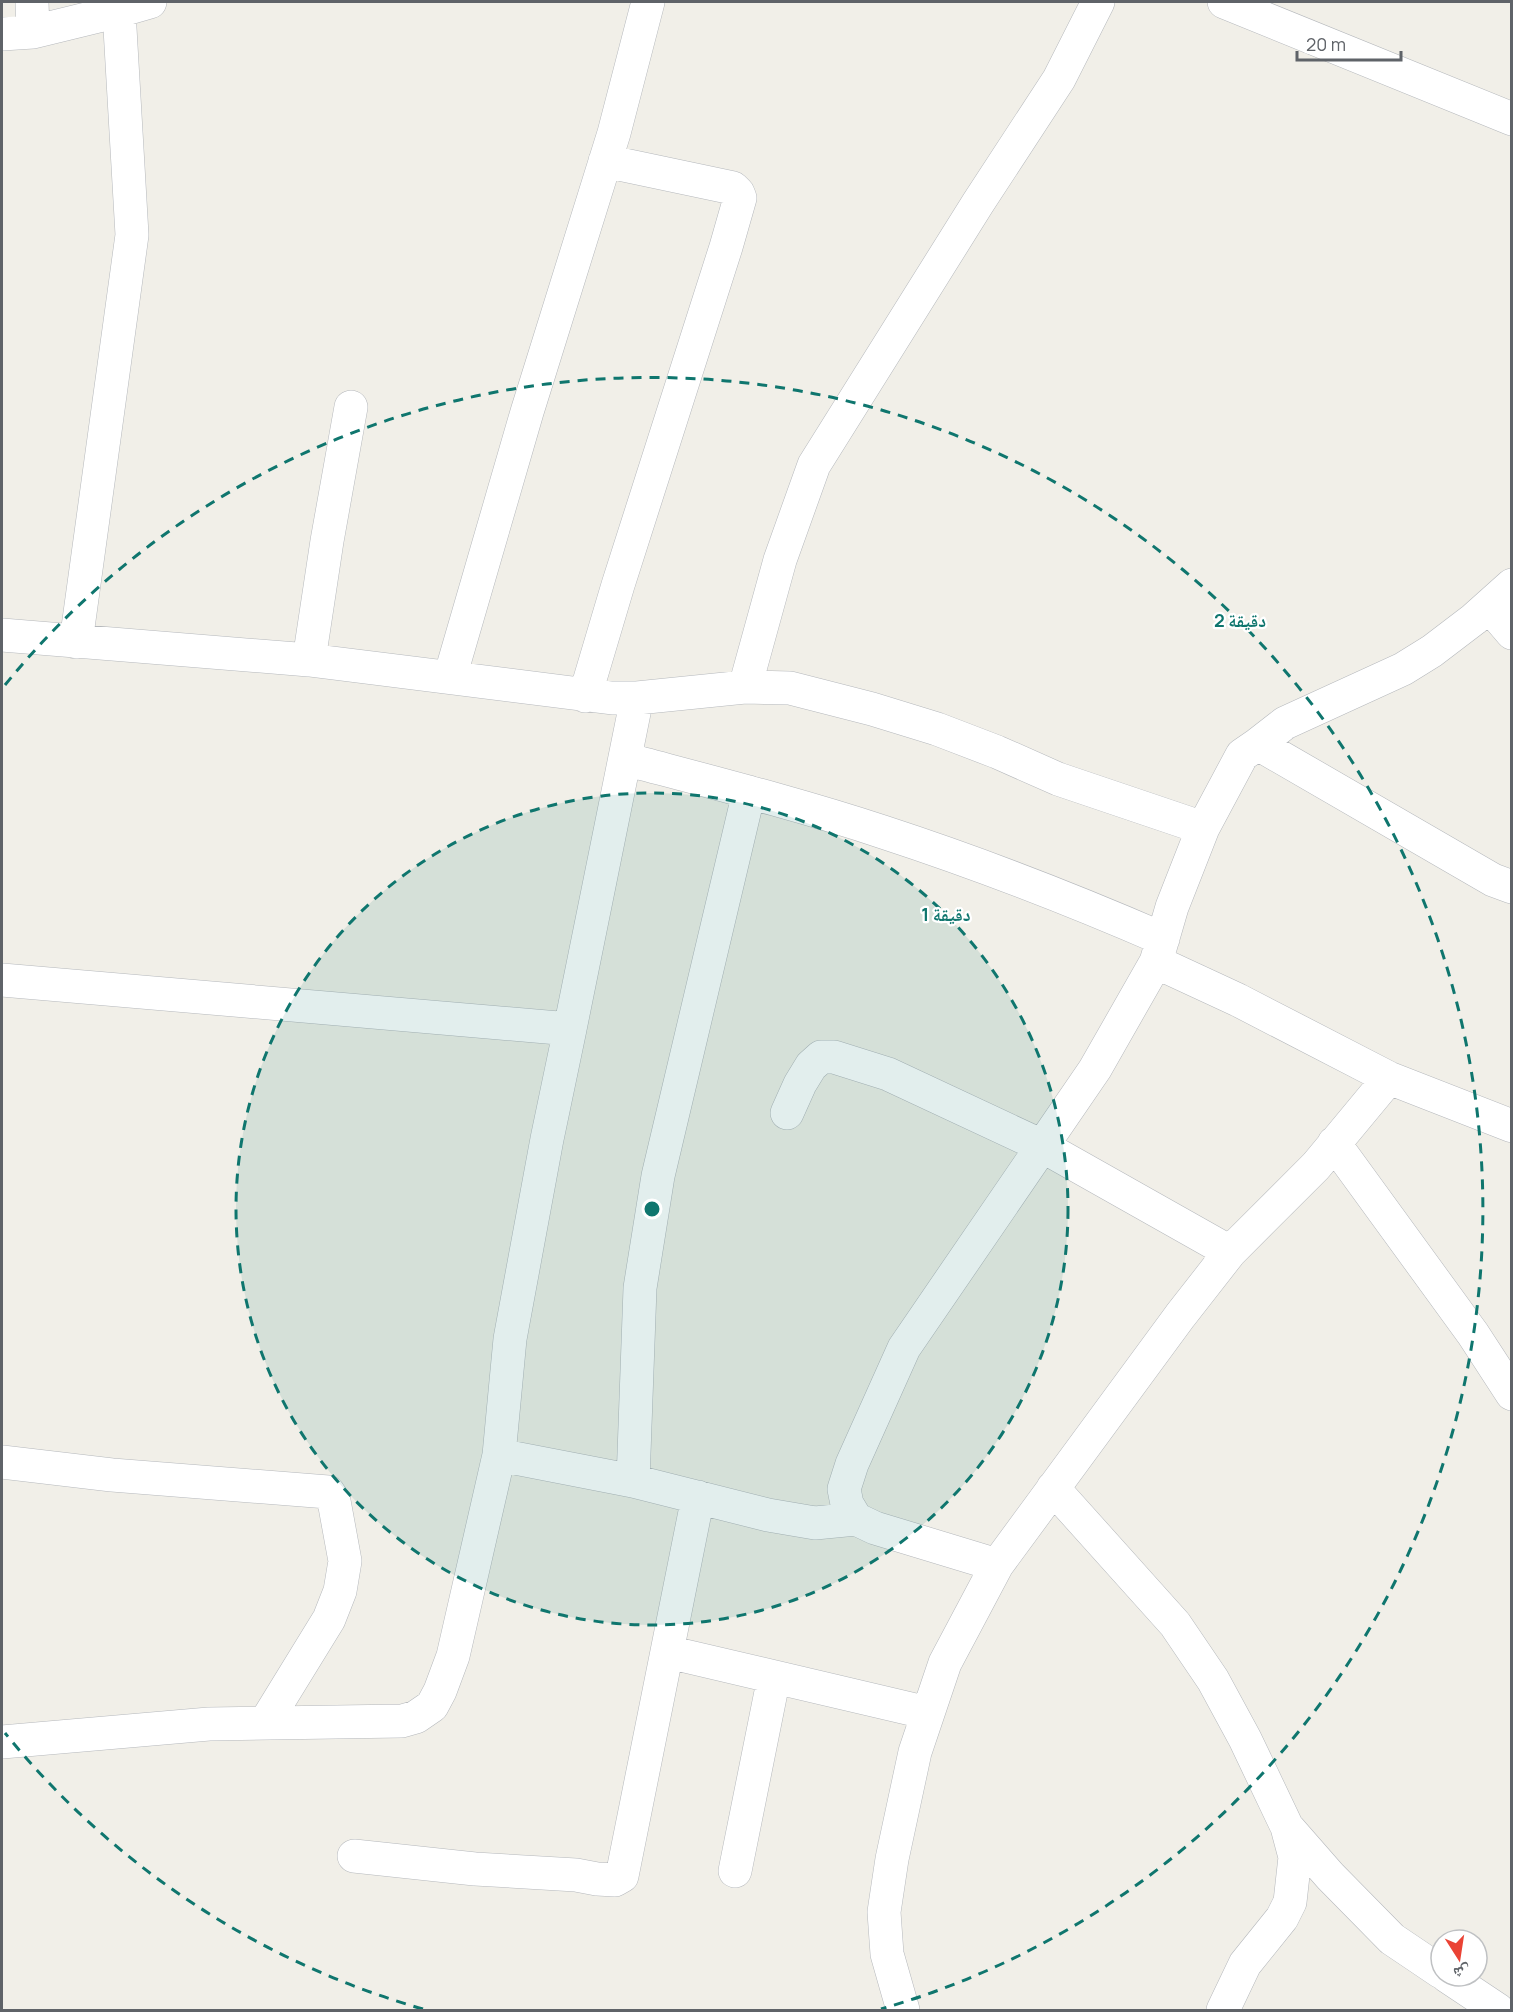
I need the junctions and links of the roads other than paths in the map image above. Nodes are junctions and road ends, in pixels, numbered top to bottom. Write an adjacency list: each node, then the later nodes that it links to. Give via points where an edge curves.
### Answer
1 (648, 2): 7 (street)
2 (1098, 2): 15 (street, via 1059,79 814,465 780,560)
3 (1224, 2): 6 (street)
4 (134, 6): 5 (street); 12 (street, via 132,235)
5 (22, 22)
6 (1512, 119)
7 (605, 161): 14 (street); 16 (street, via 733,188 740,198)
8 (351, 407): 13 (street)
9 (1500, 596): 10 (street); 18 (street, via 1432,651 1285,723)
10 (1512, 633)
11 (2, 635): 12 (street)
12 (76, 642): 13 (street)
13 (309, 660): 14 (street)
14 (450, 677): 16 (street)
15 (745, 687): 17 (street); 21 (street, via 790,688 937,729 1058,778)
16 (585, 696): 17 (street)
17 (638, 698): 19 (street)
18 (1258, 744): 21 (street, via 1242,755); 22 (street, via 1493,880)
19 (625, 759): 20 (street); 25 (street)
20 (749, 792): 23 (street, via 882,831 1072,900); 35 (street, via 658,1176 640,1288)
21 (1203, 828): 23 (street, via 1175,897)
22 (1512, 887)
23 (1160, 950): 26 (street, via 1238,1000); 30 (street, via 1095,1069)
24 (2, 980): 25 (street)
25 (570, 1029): 33 (street, via 510,1339)
26 (1389, 1078): 28 (street); 29 (street)
27 (787, 1113): 30 (street, via 811,1066 821,1057 834,1057 888,1074)
28 (1512, 1126)
29 (1334, 1143): 31 (street); 32 (street, via 1473,1334)
30 (1042, 1146): 31 (street); 38 (street, via 904,1348 844,1489)
31 (1230, 1252): 36 (street)
32 (1512, 1395)
33 (499, 1455): 35 (street); 43 (street, via 453,1656 432,1706 402,1721)
34 (2, 1461): 43 (street, via 112,1475 328,1492 334,1500 345,1561 340,1591 329,1619)
35 (633, 1480): 37 (street)
36 (1053, 1488): 39 (street); 45 (street, via 1175,1624 1213,1680)
37 (698, 1497): 38 (street, via 815,1523); 40 (street)
38 (856, 1519): 39 (street)
39 (997, 1565): 42 (street, via 945,1663)
40 (668, 1652): 41 (street); 46 (street, via 622,1876 615,1880 597,1879)
41 (774, 1677): 42 (street); 47 (street)
42 (928, 1713): 50 (street, via 915,1752 884,1912 887,1954)
43 (265, 1723): 44 (street, via 208,1724)
44 (2, 1742)
45 (1287, 1827): 48 (street, via 1392,1939); 51 (street, via 1295,1857 1290,1902 1245,1964)
46 (354, 1856)
47 (735, 1871)
48 (1429, 1964)
49 (1465, 1988): 52 (street)
50 (903, 2010)
51 (1223, 2010)
52 (1498, 2010)

